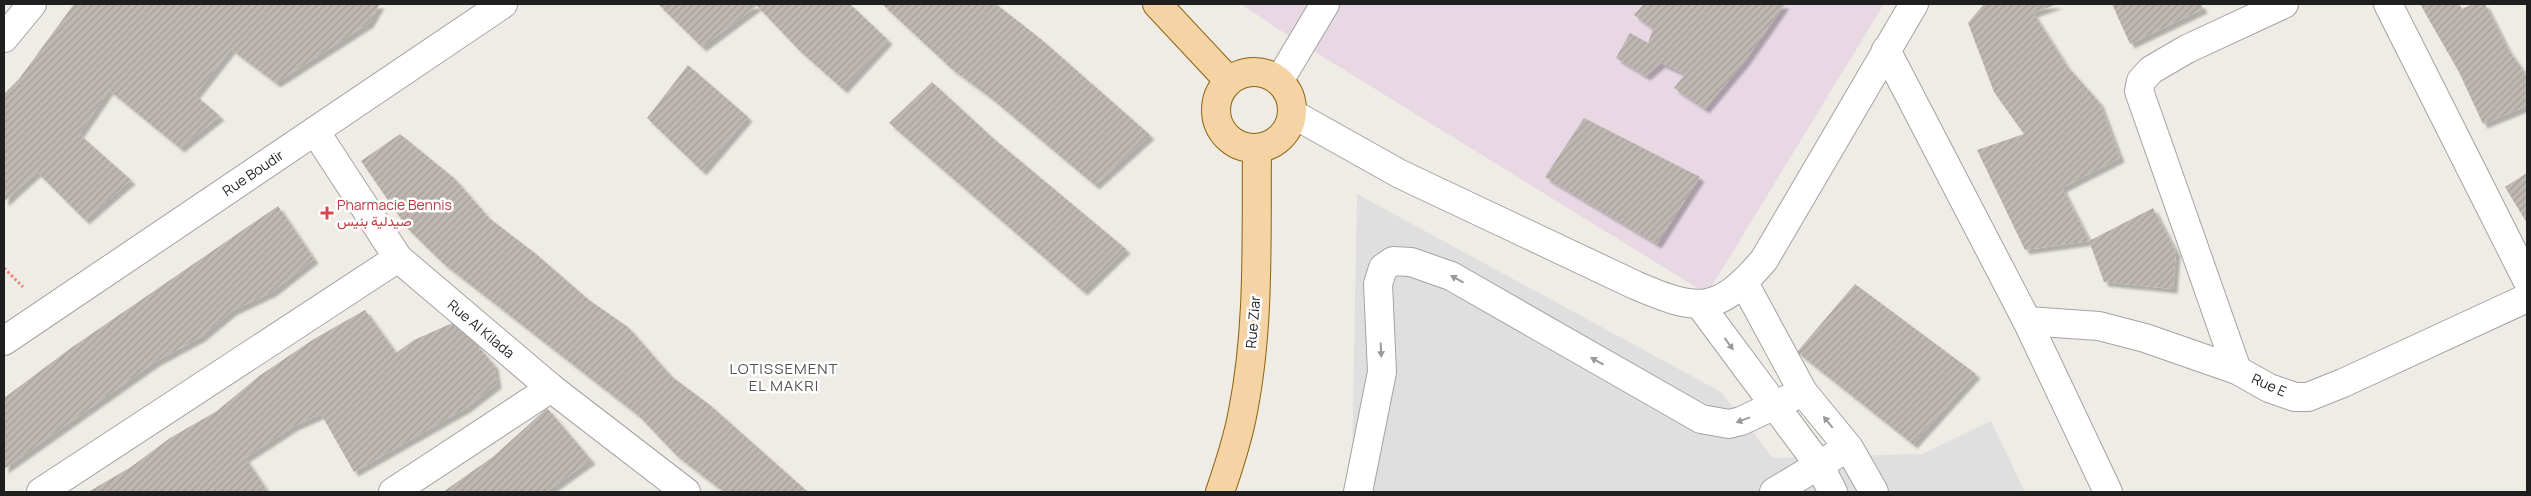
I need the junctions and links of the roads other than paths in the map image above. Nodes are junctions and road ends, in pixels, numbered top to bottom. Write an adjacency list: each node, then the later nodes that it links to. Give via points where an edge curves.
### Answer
1 (32, 4): 8 (street)
2 (503, 4): 13 (street, Rue Boudir)
3 (1158, 4): 10 (main road)
4 (1325, 4): 11 (street)
5 (1914, 4): 9 (street)
6 (2284, 4): 22 (street, via 2187,49 2151,70 2141,81 2139,91)
7 (2388, 4): 16 (street)
8 (4, 38)
9 (1886, 50): 17 (street, via 1764,260); 20 (street)
10 (1230, 81): 11 (main road, via 1254,72); 14 (main road, via 1218,97 1216,116 1219,125 1238,145)
11 (1279, 81): 12 (main road, via 1287,90)
12 (1293, 114): 14 (main road, via 1281,137 1270,145); 19 (street, via 1400,174 1635,285 1670,300)
13 (315, 131): 15 (street, Rue Al Kilada); 21 (street, Rue Boudir)
14 (1257, 148): 32 (main road, Rue Ziar, via 1256,284 1251,349 1243,410 1233,455)
15 (398, 258): 23 (street, Rue Al Kilada); 29 (street)
16 (2527, 280)
17 (1744, 283): 19 (street, via 1725,297); 24 (street)
18 (2527, 298): 22 (street, Rue E, via 2308,396 2295,396 2269,388)
19 (1700, 305): 25 (street, one-way to 25)
20 (2027, 321): 22 (street, Rue E, via 2098,326 2146,338); 37 (street)
21 (4, 341)
22 (2237, 370)
23 (551, 388): 30 (street); 31 (street, Rue Al Kilada)
24 (1803, 392): 25 (street); 26 (street, one-way to 24)
25 (1774, 406): 27 (street); 33 (street, one-way to 33, via 1729,424 1701,419 1451,276 1411,262 1393,261 1383,268 1378,284 1382,372)
26 (1849, 448): 27 (street); 28 (street)
27 (1819, 465): 34 (street); 35 (street)
28 (1871, 486): 36 (street)
29 (40, 492)
30 (392, 492)
31 (686, 492)
32 (1220, 492)
33 (1358, 492)
34 (1774, 492)
35 (1834, 492)
36 (1843, 492)
37 (2108, 492)

